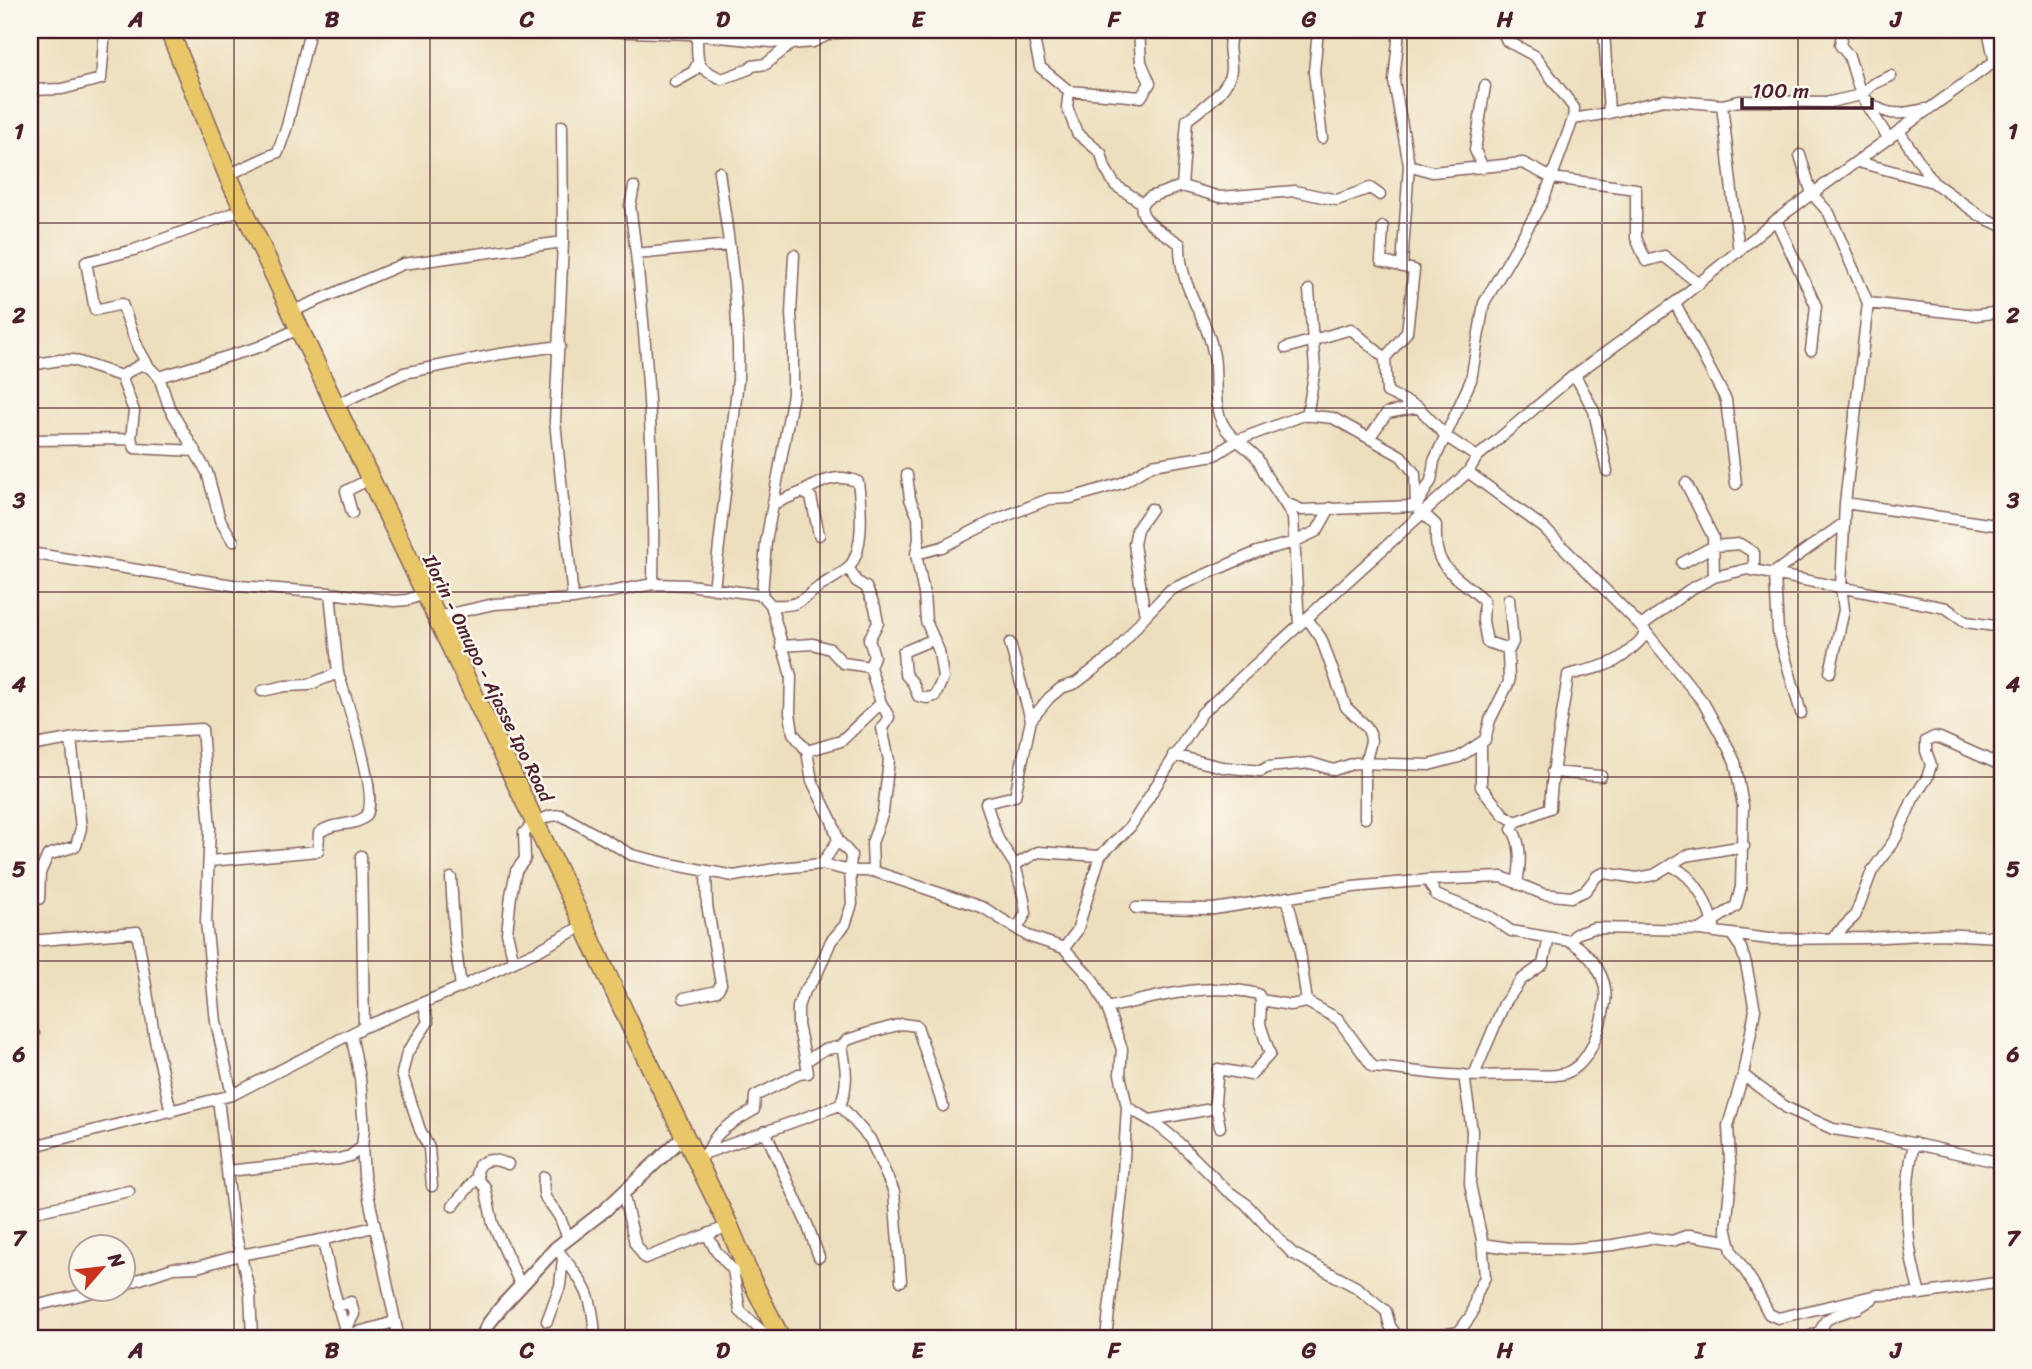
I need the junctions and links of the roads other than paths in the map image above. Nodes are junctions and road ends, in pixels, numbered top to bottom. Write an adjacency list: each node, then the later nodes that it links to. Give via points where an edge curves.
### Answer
1 (105, 30): 25 (street, via 101,79 62,89)
2 (169, 30): 41 (highway, Ilorin - Omupo - Ajasse Ipo Road)
3 (310, 30): 41 (street, via 278,152)
4 (575, 30): 16 (street)
5 (811, 30): 18 (street)
6 (1031, 30): 26 (street, via 1040,67)
7 (1139, 30): 26 (street, via 1141,62 1150,83 1141,97)
8 (1233, 30): 44 (street, via 1227,45 1228,79 1187,120)
9 (1318, 30): 34 (street, via 1314,72)
10 (1399, 30): 38 (street, via 1394,81)
11 (1502, 30): 12 (street); 31 (street, via 1507,41 1535,56 1574,108)
12 (1534, 30)
13 (1604, 30): 30 (street)
14 (1843, 30): 27 (street, via 1840,45 1849,56)
15 (1988, 30): 20 (street)
16 (692, 32): 19 (street); 21 (street)
17 (849, 32): 18 (street)
18 (811, 42): 19 (street)
19 (791, 44): 21 (street, via 766,64 722,79)
20 (1999, 59): 29 (street)
21 (698, 62): 23 (street, via 693,72)
22 (1891, 76): 27 (street)
23 (675, 82)
24 (1485, 86): 39 (street, via 1475,150)
25 (30, 90)
26 (1069, 91): 48 (street, via 1067,107 1077,133 1101,153 1115,185)
27 (1861, 95): 28 (street, via 1830,102); 29 (street, via 1876,110 1899,114); 35 (street)
28 (1722, 104): 30 (street, via 1664,100); 55 (street)
29 (1932, 108): 33 (street)
30 (1609, 113): 31 (street)
31 (1573, 119): 42 (street)
32 (562, 125): 53 (street)
33 (1899, 131): 35 (street); 43 (street)
34 (1322, 138)
35 (1889, 139): 37 (street)
36 (1800, 155): 46 (street)
37 (1858, 162): 43 (street); 46 (street)
38 (1409, 165): 39 (street, via 1432,172); 58 (street)
39 (1483, 168): 42 (street, via 1523,163)
40 (719, 172): 54 (street)
41 (228, 175): 49 (highway, Ilorin - Omupo - Ajasse Ipo Road)
42 (1552, 178): 59 (street, via 1636,189 1636,238 1646,261 1664,256); 79 (street, via 1484,303 1471,380)
43 (1933, 182): 51 (street)
44 (1182, 186): 47 (street, via 1220,197 1295,191 1337,200 1370,188); 48 (street)
45 (634, 187): 56 (street, via 630,206)
46 (1812, 194): 50 (street); 62 (street, via 1829,214)
47 (1380, 195)
48 (1142, 203): 83 (street, via 1143,217 1180,244 1182,276 1214,356 1216,403 1229,433)
49 (244, 209): 63 (highway, Ilorin - Omupo - Ajasse Ipo Road); 72 (street, via 134,250 86,262 95,310 122,304)
50 (1776, 220): 55 (street); 69 (street, via 1815,306)
51 (2002, 226)
52 (1383, 227): 58 (street, via 1381,261)
53 (563, 242): 63 (street, via 404,264); 67 (street)
54 (729, 245): 56 (street); 115 (street, via 738,318 738,380)
55 (1739, 252): 59 (street)
56 (636, 254): 113 (street, via 648,406)
57 (794, 255): 95 (street, via 793,394)
58 (1402, 266): 70 (street, via 1414,270 1407,332)
59 (1699, 284): 61 (street)
60 (1309, 290): 66 (street)
61 (1675, 303): 73 (street); 91 (street, via 1726,400)
62 (1868, 303): 64 (street, via 1976,315); 94 (street)
63 (293, 311): 65 (highway, Ilorin - Omupo - Ajasse Ipo Road)
64 (2002, 312)
65 (300, 328): 75 (street, via 259,347); 76 (highway, Ilorin - Omupo - Ajasse Ipo Road)
66 (1312, 340): 68 (street); 70 (street, via 1350,329); 78 (street, via 1315,369)
67 (560, 346): 76 (street, via 404,373); 119 (street, via 555,421)
68 (1286, 348)
69 (1811, 350)
70 (1385, 358): 77 (street, via 1387,392)
71 (30, 365): 74 (street, via 73,360)
72 (149, 367): 74 (street, via 140,365); 75 (street)
73 (1575, 375): 85 (street); 86 (street, via 1594,411)
74 (121, 376): 81 (street, via 134,411)
75 (159, 377): 84 (street, via 169,407)
76 (336, 405): 89 (highway, Ilorin - Omupo - Ajasse Ipo Road)
77 (1418, 407): 79 (street); 80 (street, via 1387,414)
78 (1307, 416): 80 (street, via 1333,418); 83 (street)
79 (1447, 437): 85 (street); 97 (street, via 1434,461)
80 (1369, 438): 97 (street, via 1401,456 1415,474)
81 (131, 439): 82 (street); 84 (street, via 135,448)
82 (30, 440)
83 (1238, 440): 93 (street); 107 (street, via 1215,455 1152,465 1122,483 1071,498 1049,499)
84 (196, 451): 103 (street, via 220,520)
85 (1477, 457): 87 (street)
86 (1608, 471)
87 (1468, 472): 97 (street); 126 (street, via 1544,528)
88 (907, 475): 107 (street, via 918,517)
89 (370, 479): 99 (street, via 346,491); 117 (highway, Ilorin - Omupo - Ajasse Ipo Road)
90 (1686, 483): 105 (street)
91 (1736, 484)
92 (802, 492): 95 (street); 102 (street, via 811,497); 109 (street, via 827,479 858,482 863,518)
93 (1286, 503): 96 (street, via 1302,510); 104 (street, via 1293,518)
94 (1845, 503): 100 (street); 101 (street)
95 (773, 504): 118 (street)
96 (1330, 508): 97 (street); 104 (street, via 1317,531)
97 (1420, 508): 124 (street); 130 (street, via 1436,525 1438,554 1447,569 1484,601 1487,642)
98 (1151, 509): 122 (street, via 1137,529 1134,544)
99 (352, 513)
100 (1844, 523): 111 (street); 114 (street)
101 (2002, 526)
102 (819, 535)
103 (233, 541)
104 (1294, 542): 122 (street, via 1257,552 1170,590); 124 (street)
105 (1714, 546): 108 (street); 110 (street, via 1740,544 1754,553); 112 (street)
106 (30, 553): 116 (street, via 239,586)
107 (916, 554): 127 (street, via 926,621)
108 (1682, 563)
109 (849, 568): 121 (street, via 797,605); 131 (street, via 856,582 866,587 875,607 878,623 869,639 874,656)
110 (1754, 571): 111 (street); 112 (street)
111 (1773, 574): 114 (street); 136 (street, via 1778,632)
112 (1714, 577): 126 (street, via 1689,590)
113 (653, 584): 115 (street); 119 (street)
114 (1842, 587): 125 (street, via 1946,608 1966,622); 132 (street, via 1844,610)
115 (714, 589): 118 (street)
116 (330, 593): 117 (street, via 394,601); 133 (street)
117 (424, 594): 123 (highway, Ilorin - Omupo - Ajasse Ipo Road)
118 (762, 595): 121 (street)
119 (573, 599): 123 (street, via 494,604)
120 (1509, 599): 130 (street, via 1513,642)
121 (771, 605): 129 (street)
122 (1144, 616): 137 (street, via 1114,654 1076,683 1061,688)
123 (437, 617): 149 (highway, Ilorin - Omupo - Ajasse Ipo Road)
124 (1303, 621): 142 (street, via 1202,713); 143 (street, via 1321,638 1346,707 1370,734)
125 (2002, 627)
126 (1644, 630): 145 (street, via 1625,657 1568,676); 151 (street, via 1703,702 1730,751 1743,806)
127 (934, 639): 127 (street, via 943,678 935,696 927,698 918,696 905,674 903,652)
128 (1010, 643): 137 (street)
129 (781, 646): 131 (street, via 813,644 830,649 843,663); 141 (street, via 791,676 790,723)
130 (1509, 649): 139 (street, via 1509,682)
131 (870, 667): 135 (street)
132 (1830, 671)
133 (338, 673): 134 (street, via 307,685); 154 (street, via 368,782 369,813 360,820 325,828 319,834 318,851)
134 (262, 691)
135 (881, 703): 141 (street, via 841,740); 158 (street, via 889,717 882,728 889,760 883,812 872,843)
136 (1801, 713)
137 (1031, 720): 156 (street, via 1015,796 986,803 998,839)
138 (71, 739): 140 (street); 154 (street, via 202,729); 165 (street, via 80,837 76,846 48,855 40,873)
139 (1481, 744): 143 (street, via 1460,757 1429,765); 148 (street, via 1481,787 1504,815)
140 (30, 746)
141 (807, 751): 150 (street, via 813,781)
142 (1173, 755): 143 (street, via 1222,768 1261,771 1311,763 1334,770); 153 (street, via 1130,827)
143 (1365, 764): 147 (street)
144 (1996, 764): 175 (street, via 1940,738 1926,741 1931,765 1927,778 1896,838 1872,871 1855,916)
145 (1552, 772): 146 (street); 148 (street, via 1550,808)
146 (1601, 776)
147 (1364, 818)
148 (1516, 821): 163 (street, via 1512,830 1518,845)
149 (534, 823): 159 (street, via 561,815 632,855); 168 (highway, Ilorin - Omupo - Ajasse Ipo Road); 179 (street, via 524,833 525,859 516,871 511,895 507,933)
150 (838, 840): 155 (street); 160 (street, via 851,855)
151 (1744, 846): 157 (street, via 1698,852); 167 (street, via 1736,906)
152 (361, 856): 186 (street)
153 (1100, 856): 156 (street, via 1038,852); 178 (street, via 1077,931)
154 (210, 861): 192 (street, via 206,921 216,1022)
155 (822, 864): 159 (street, via 734,876); 160 (street)
156 (1015, 865): 169 (street, via 1026,913)
157 (1672, 866): 163 (street, via 1637,878 1604,873 1571,897); 167 (street, via 1690,877)
158 (873, 870): 160 (street); 169 (street, via 984,908)
159 (706, 871): 181 (street, via 721,984 717,991)
160 (849, 871): 189 (street, via 852,904 845,925 831,941 798,1007)
161 (451, 878): 180 (street)
162 (1428, 880): 163 (street, via 1502,877); 164 (street); 174 (street, via 1436,895 1491,917 1511,931)
163 (1517, 884)
164 (1287, 897): 166 (street, via 1214,909); 183 (street)
165 (39, 899)
166 (1136, 908)
167 (1713, 921): 170 (street); 171 (street)
168 (584, 925): 179 (street); 202 (highway, Ilorin - Omupo - Ajasse Ipo Road)
169 (1017, 929): 178 (street)
170 (1700, 930): 171 (street); 176 (street, via 1594,928)
171 (1717, 933): 172 (street)
172 (1732, 935): 175 (street); 191 (street, via 1744,956 1754,1002)
173 (2002, 937): 175 (street)
174 (1549, 938): 176 (street); 190 (street, via 1543,964 1521,980 1503,1004)
175 (1832, 938)
176 (1570, 941): 190 (street, via 1600,970 1606,997 1584,1059 1572,1071 1560,1074)
177 (30, 942): 198 (street, via 137,932)
178 (1064, 948): 185 (street, via 1093,980)
179 (514, 962): 180 (street)
180 (461, 987): 184 (street)
181 (684, 998)
182 (1261, 1000): 183 (street, via 1290,1005); 185 (street, via 1258,994 1206,988); 197 (street, via 1260,1024 1270,1054 1251,1075 1219,1069)
183 (1307, 1002): 190 (street, via 1338,1019 1373,1067)
184 (423, 1003): 186 (street); 212 (street, via 428,1022 407,1053 402,1074 429,1148)
185 (1107, 1008): 196 (street, via 1122,1049 1120,1074)
186 (365, 1027): 187 (street)
187 (351, 1034): 192 (street); 205 (street, via 365,1128)
188 (842, 1046): 189 (street, via 823,1050); 194 (street, via 847,1070); 195 (street, via 847,1040 886,1028 917,1027)
189 (806, 1061): 206 (street, via 808,1073 755,1096 754,1110 716,1137)
190 (1469, 1075): 223 (street, via 1470,1184)
191 (1743, 1075): 203 (street, via 1779,1103 1833,1129); 222 (street, via 1728,1126)
192 (232, 1095): 193 (street)
193 (218, 1099): 198 (street); 209 (street)
194 (840, 1105): 201 (street); 228 (street, via 870,1139 894,1192)
195 (943, 1106)
196 (1127, 1107): 199 (street); 244 (street)
197 (1217, 1108): 199 (street); 200 (street)
198 (171, 1112): 204 (street)
199 (1151, 1121): 245 (street, via 1245,1202 1292,1253 1356,1287 1386,1311)
200 (1220, 1127)
201 (765, 1132): 206 (street); 226 (street)
202 (683, 1137): 206 (highway, Ilorin - Omupo - Ajasse Ipo Road); 214 (street)
203 (1913, 1143): 207 (street); 231 (street, via 1906,1223)
204 (30, 1147)
205 (362, 1147): 209 (street, via 339,1159); 218 (street)
206 (703, 1156): 217 (highway, Ilorin - Omupo - Ajasse Ipo Road)
207 (2002, 1163)
208 (508, 1164): 210 (street, via 485,1160)
209 (228, 1171): 225 (street)
210 (478, 1176): 215 (street); 230 (street, via 493,1224)
211 (544, 1177): 220 (street, via 547,1201)
212 (432, 1186)
213 (130, 1191): 216 (street)
214 (623, 1193): 219 (street, via 635,1243 645,1258); 220 (street)
215 (453, 1206)
216 (30, 1213)
217 (729, 1226): 219 (street); 238 (highway, Ilorin - Omupo - Ajasse Ipo Road)
218 (373, 1227): 221 (street); 235 (street)
219 (707, 1234): 238 (street, via 733,1270 740,1311)
220 (569, 1239): 224 (street)
221 (323, 1240): 225 (street); 237 (street)
222 (1728, 1241): 223 (street, via 1689,1235 1672,1241 1651,1238 1571,1249); 232 (street, via 1769,1314 1778,1318)
223 (1482, 1244): 246 (street, via 1485,1277 1472,1314 1459,1332)
224 (560, 1253): 230 (street); 236 (street, via 560,1286); 243 (street, via 590,1295)
225 (240, 1255): 227 (street); 239 (street, via 250,1293)
226 (819, 1257)
227 (136, 1280)
228 (901, 1281)
229 (2002, 1282): 231 (street)
230 (521, 1286): 242 (street)
231 (1920, 1294): 232 (street)
232 (1877, 1295): 247 (street, via 1826,1320 1820,1331)
233 (66, 1299): 234 (street)
234 (30, 1307)
235 (395, 1321): 237 (street); 241 (street)
236 (547, 1321)
237 (345, 1333): 240 (street)
238 (774, 1338)
239 (252, 1339)
240 (334, 1339)
241 (399, 1339)
242 (481, 1339)
243 (595, 1339)
244 (1106, 1339)
245 (1399, 1339)
246 (1421, 1339)
247 (1806, 1339)

